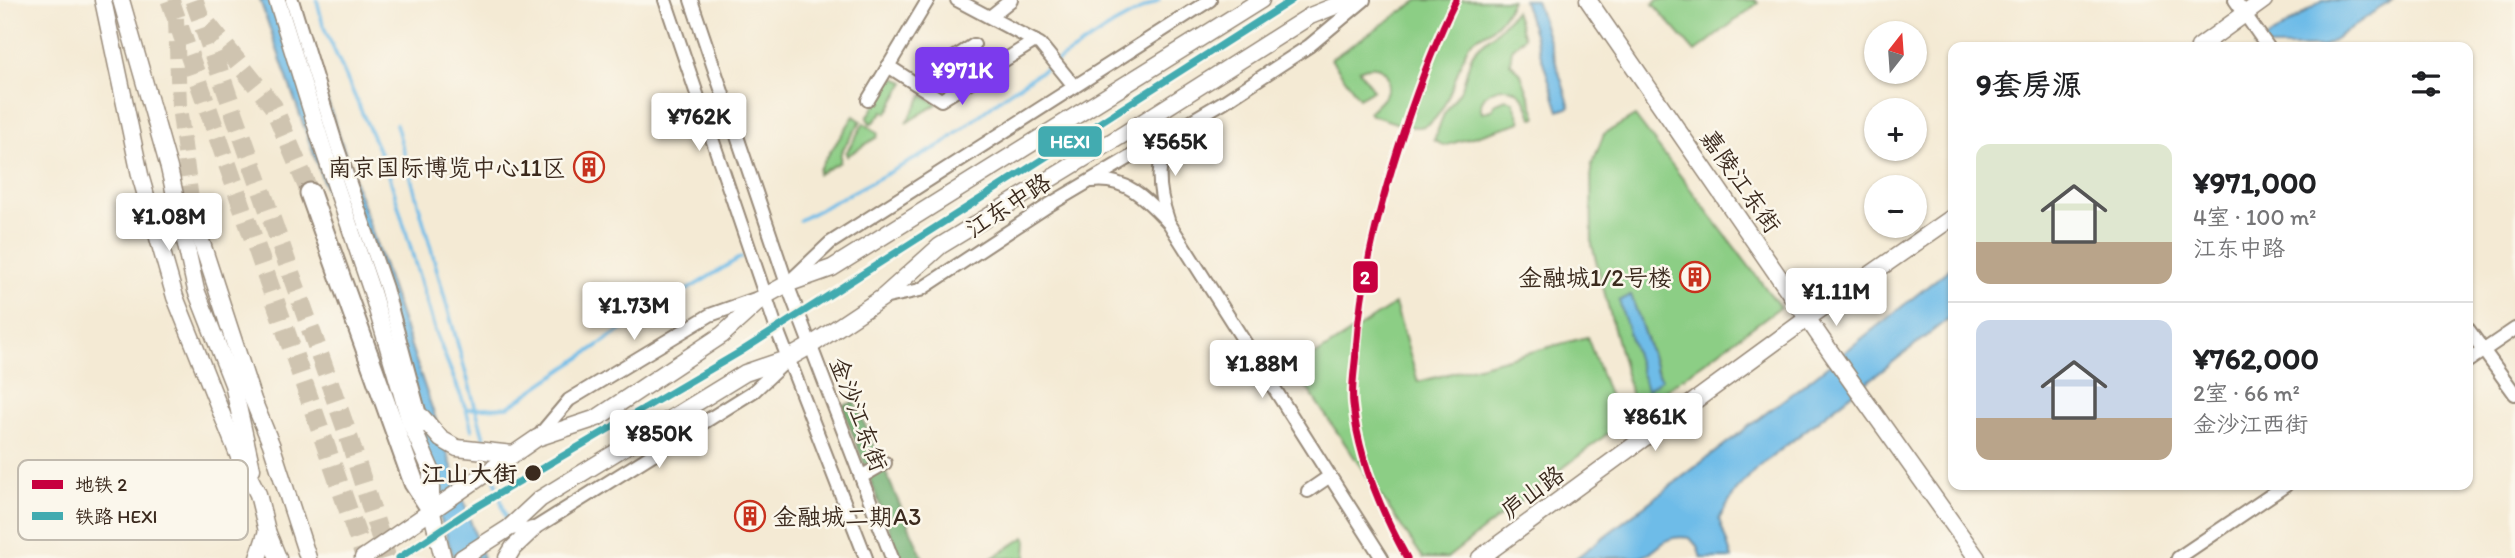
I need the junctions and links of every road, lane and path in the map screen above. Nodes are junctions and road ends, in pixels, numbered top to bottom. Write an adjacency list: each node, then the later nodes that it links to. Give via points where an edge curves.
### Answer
1 (103, 0): 48 (main road, via 140,176 175,297)
2 (121, 0): 55 (main road, via 169,168 196,290 233,384)
3 (277, 0): 46 (main road, via 410,422)
4 (292, 0): 44 (street, via 386,288)
5 (665, 0): 34 (street, 金沙江东街)
6 (691, 0): 33 (street, 金沙江东街)
7 (928, 0): 23 (street)
8 (957, 0): 18 (street)
9 (1011, 0): 18 (street)
10 (1210, 0): 25 (street, 江东中路)
11 (1261, 0): 33 (main road, 江东中路, via 832,268)
12 (1350, 0): 35 (main road, 江东中路, via 1310,16 940,246)
13 (1364, 0): 27 (street, 江东中路, via 1308,46)
14 (1588, 0): 36 (main road, 嘉陵江东街)
15 (2235, 0): 17 (street)
16 (2264, 0): 17 (main road)
17 (2245, 15): 20 (main road); 21 (street)
18 (991, 16): 19 (street)
19 (1035, 41): 24 (street, via 941,100); 25 (street)
20 (2206, 42)
21 (2265, 42)
22 (974, 45): 24 (street)
23 (888, 66): 24 (street); 26 (street)
24 (915, 83)
25 (1073, 86): 33 (street, 江东中路, via 830,243)
26 (868, 100)
27 (1171, 132): 28 (street, 江东中路); 32 (street, via 1158,169)
28 (1088, 181): 32 (street, via 1105,180 1132,188); 35 (street, 江东中路, via 920,290)
29 (310, 193): 56 (highway, via 414,482)
30 (192, 216): 62 (main road)
31 (1948, 221): 36 (main road, 庐山路)
32 (1169, 223): 51 (street)
33 (787, 284): 34 (main road, 江东中路); 39 (street, 金沙江东街)
34 (765, 296): 41 (street, 金沙江东街); 45 (main road, 江东中路, via 722,335 597,418); 45 (street, 江东中路, via 710,315 569,400)
35 (882, 298): 39 (main road, 江东中路)
36 (1808, 318): 70 (main road, 庐山路); 71 (main road, 嘉陵江东街)
37 (2515, 329): 40 (street)
38 (2473, 336): 40 (street)
39 (810, 346): 41 (main road, 江东中路); 52 (street, 金沙江东街)
40 (2483, 351): 42 (street); 43 (street)
41 (789, 358): 57 (main road, 江东中路, via 745,373 540,499); 58 (street, via 754,391); 67 (street, 金沙江东街)
42 (2473, 358)
43 (2515, 394)
44 (422, 417): 46 (street); 47 (main road, via 441,439 457,447)
45 (537, 438): 47 (main road, 江东中路)
46 (425, 454): 56 (main road, via 431,470)
47 (513, 454): 56 (main road, 江东中路)
48 (241, 460)
49 (885, 463): 52 (street)
50 (248, 475): 55 (main road)
51 (1330, 476): 54 (street); 69 (street)
52 (861, 477): 68 (street, 金沙江东街)
53 (2279, 490): 72 (street)
54 (1308, 491)
55 (258, 494): 59 (main road)
56 (431, 509): 63 (main road, 江东中路); 64 (main road)
57 (509, 528): 58 (street); 65 (main road, 江东中路)
58 (532, 530): 66 (main road)
59 (267, 531): 60 (main road); 61 (main road)
60 (258, 558)
61 (278, 558)
62 (308, 558)
63 (363, 558)
64 (443, 558)
65 (462, 558)
66 (507, 558)
67 (866, 558)
68 (892, 558)
69 (1382, 558)
70 (1480, 558)
71 (1977, 558)
72 (2178, 558)

